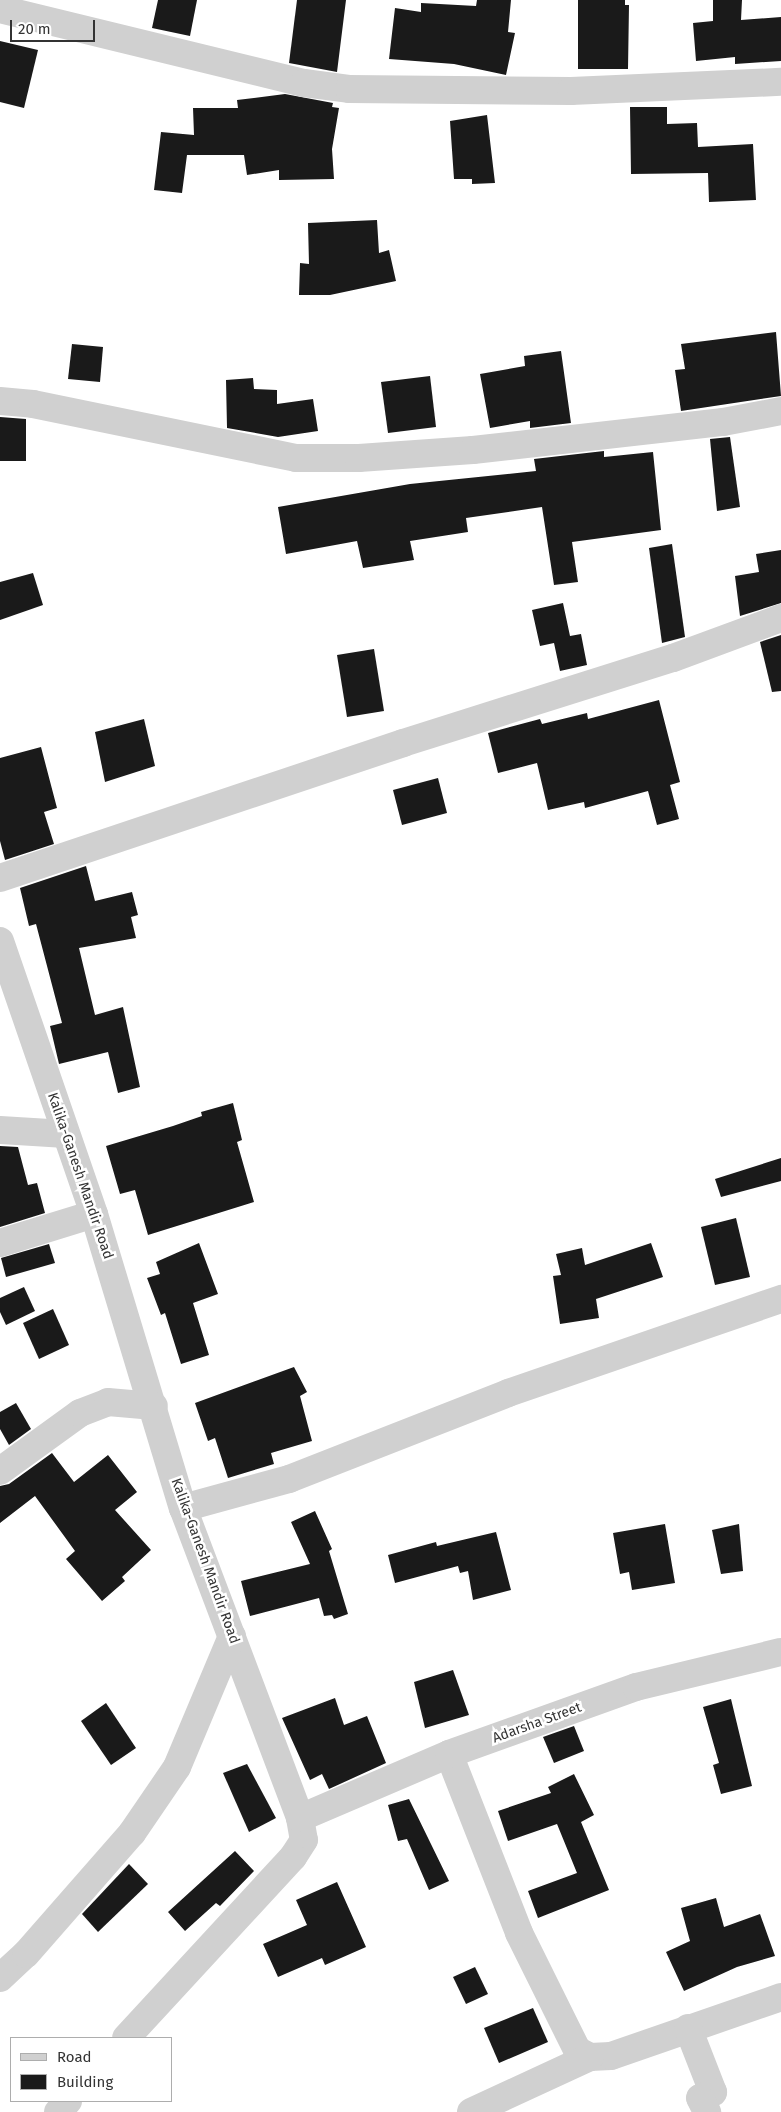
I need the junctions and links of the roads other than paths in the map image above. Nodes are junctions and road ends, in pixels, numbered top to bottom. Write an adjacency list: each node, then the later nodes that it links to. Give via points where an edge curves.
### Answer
1 (0, 9): 2 (street, via 304,83 349,89 571,90)
2 (781, 82)
3 (0, 401): 4 (street, via 33,404 296,458 359,458 473,450 723,422)
4 (781, 411)
5 (781, 618): 6 (street, via 673,658 403,743)
6 (0, 878)
7 (0, 942): 8 (street, Kalika-Ganesh Mandir Road)
8 (7, 983): 10 (street, Kalika-Ganesh Mandir Road)
9 (0, 1130): 10 (street)
10 (66, 1134): 11 (street, Kalika-Ganesh Mandir Road)
11 (94, 1214): 12 (street); 14 (street, Kalika-Ganesh Mandir Road)
12 (0, 1243)
13 (781, 1299): 16 (street, via 508,1394 289,1479)
14 (154, 1406): 15 (street, via 108,1402 80,1413); 16 (street, Kalika-Ganesh Mandir Road)
15 (0, 1471)
16 (183, 1508): 17 (street, Kalika-Ganesh Mandir Road)
17 (232, 1636): 20 (street, Kalika-Ganesh Mandir Road); 21 (street, via 177,1767 132,1833 26,1954)
18 (781, 1652): 19 (street, Adarsha Street, via 636,1687)
19 (450, 1754): 20 (street, Adarsha Street); 25 (street, via 518,1933 577,2050)
20 (300, 1818): 24 (street, Kalika-Ganesh Mandir Road, via 304,1840 293,1857)
21 (0, 1978)
22 (781, 1997): 23 (street)
23 (688, 2028): 25 (street, via 612,2056); 29 (street, via 713,2092 700,2098)
24 (127, 2037)
25 (590, 2057): 28 (street)
26 (67, 2102): 27 (street)
27 (58, 2112)
28 (471, 2112)
29 (706, 2112)

